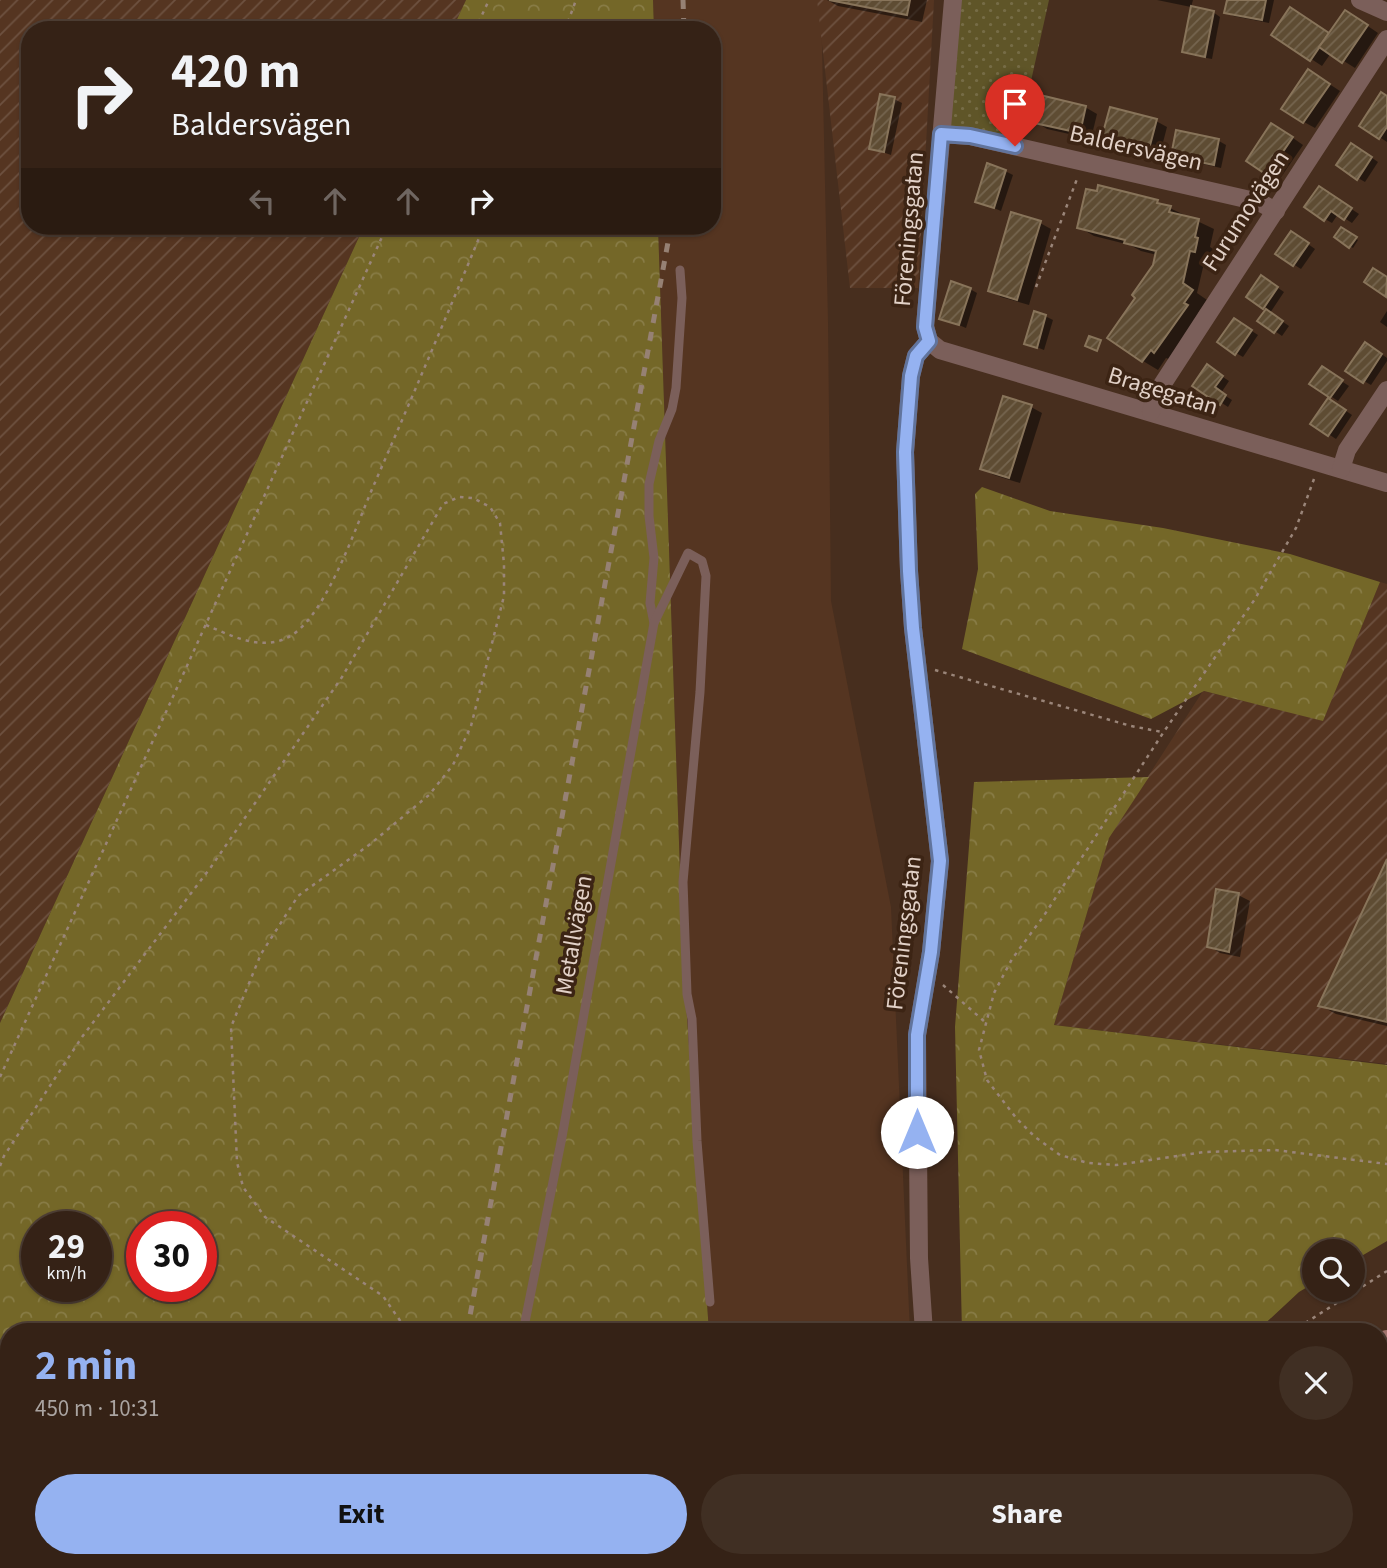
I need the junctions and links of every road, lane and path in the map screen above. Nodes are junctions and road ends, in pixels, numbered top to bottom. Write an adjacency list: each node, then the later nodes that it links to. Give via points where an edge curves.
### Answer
1 (489, 0): 6 (path)
2 (576, 0): 7 (path)
3 (953, 0): 9 (street, Föreningsgatan)
4 (1360, 0): 5 (street)
5 (1387, 12)
6 (479, 21)
7 (568, 21)
8 (1387, 39): 11 (street, Furumovägen)
9 (941, 134): 11 (street, Baldersvägen, via 970,136 1232,195); 16 (street, Föreningsgatan, via 925,327)
10 (1077, 178): 15 (path)
11 (1276, 211): 18 (street, Furumovägen, via 1158,391)
12 (383, 235): 23 (path)
13 (480, 235): 23 (path, via 319,605 298,630 275,642 242,640)
14 (680, 270): 22 (lane, via 676,388 649,484)
15 (1036, 287)
16 (929, 341): 18 (street, Bragegatan, via 940,350); 24 (street, Föreningsgatan, via 916,356 911,376 905,452 909,571)
17 (1387, 390): 20 (street, via 1347,450)
18 (1151, 412): 19 (street, Bragegatan)
19 (1320, 463): 20 (street, Bragegatan); 25 (path, via 1303,514 1276,564)
20 (1341, 469): 21 (street, Bragegatan)
21 (1387, 483)
22 (654, 623): 32 (lane, Metallvägen, via 688,553 702,561 706,576 700,692 684,882 687,994); 34 (lane, Metallvägen)
23 (206, 625): 28 (path)
24 (919, 666): 25 (path); 26 (street, Föreningsgatan, via 940,861)
25 (1163, 733): 27 (path, via 1012,959)
26 (927, 972): 27 (path); 35 (street, Föreningsgatan, via 917,1035)
27 (985, 1022): 29 (path, via 979,1050 987,1080 1017,1119 1060,1155 1116,1165 1204,1152 1275,1150)
28 (0, 1077)
29 (1387, 1164)
30 (0, 1166): 33 (path, via 82,1037 211,867 342,677 443,504 459,497 473,498 491,507 500,523 504,596 471,726 453,765 429,795 298,896 261,954 231,1027 237,1162 243,1187 265,1217 383,1296)
31 (1387, 1271): 36 (path)
32 (710, 1302)
33 (401, 1323)
34 (525, 1323)
35 (923, 1323)
36 (1305, 1323)

